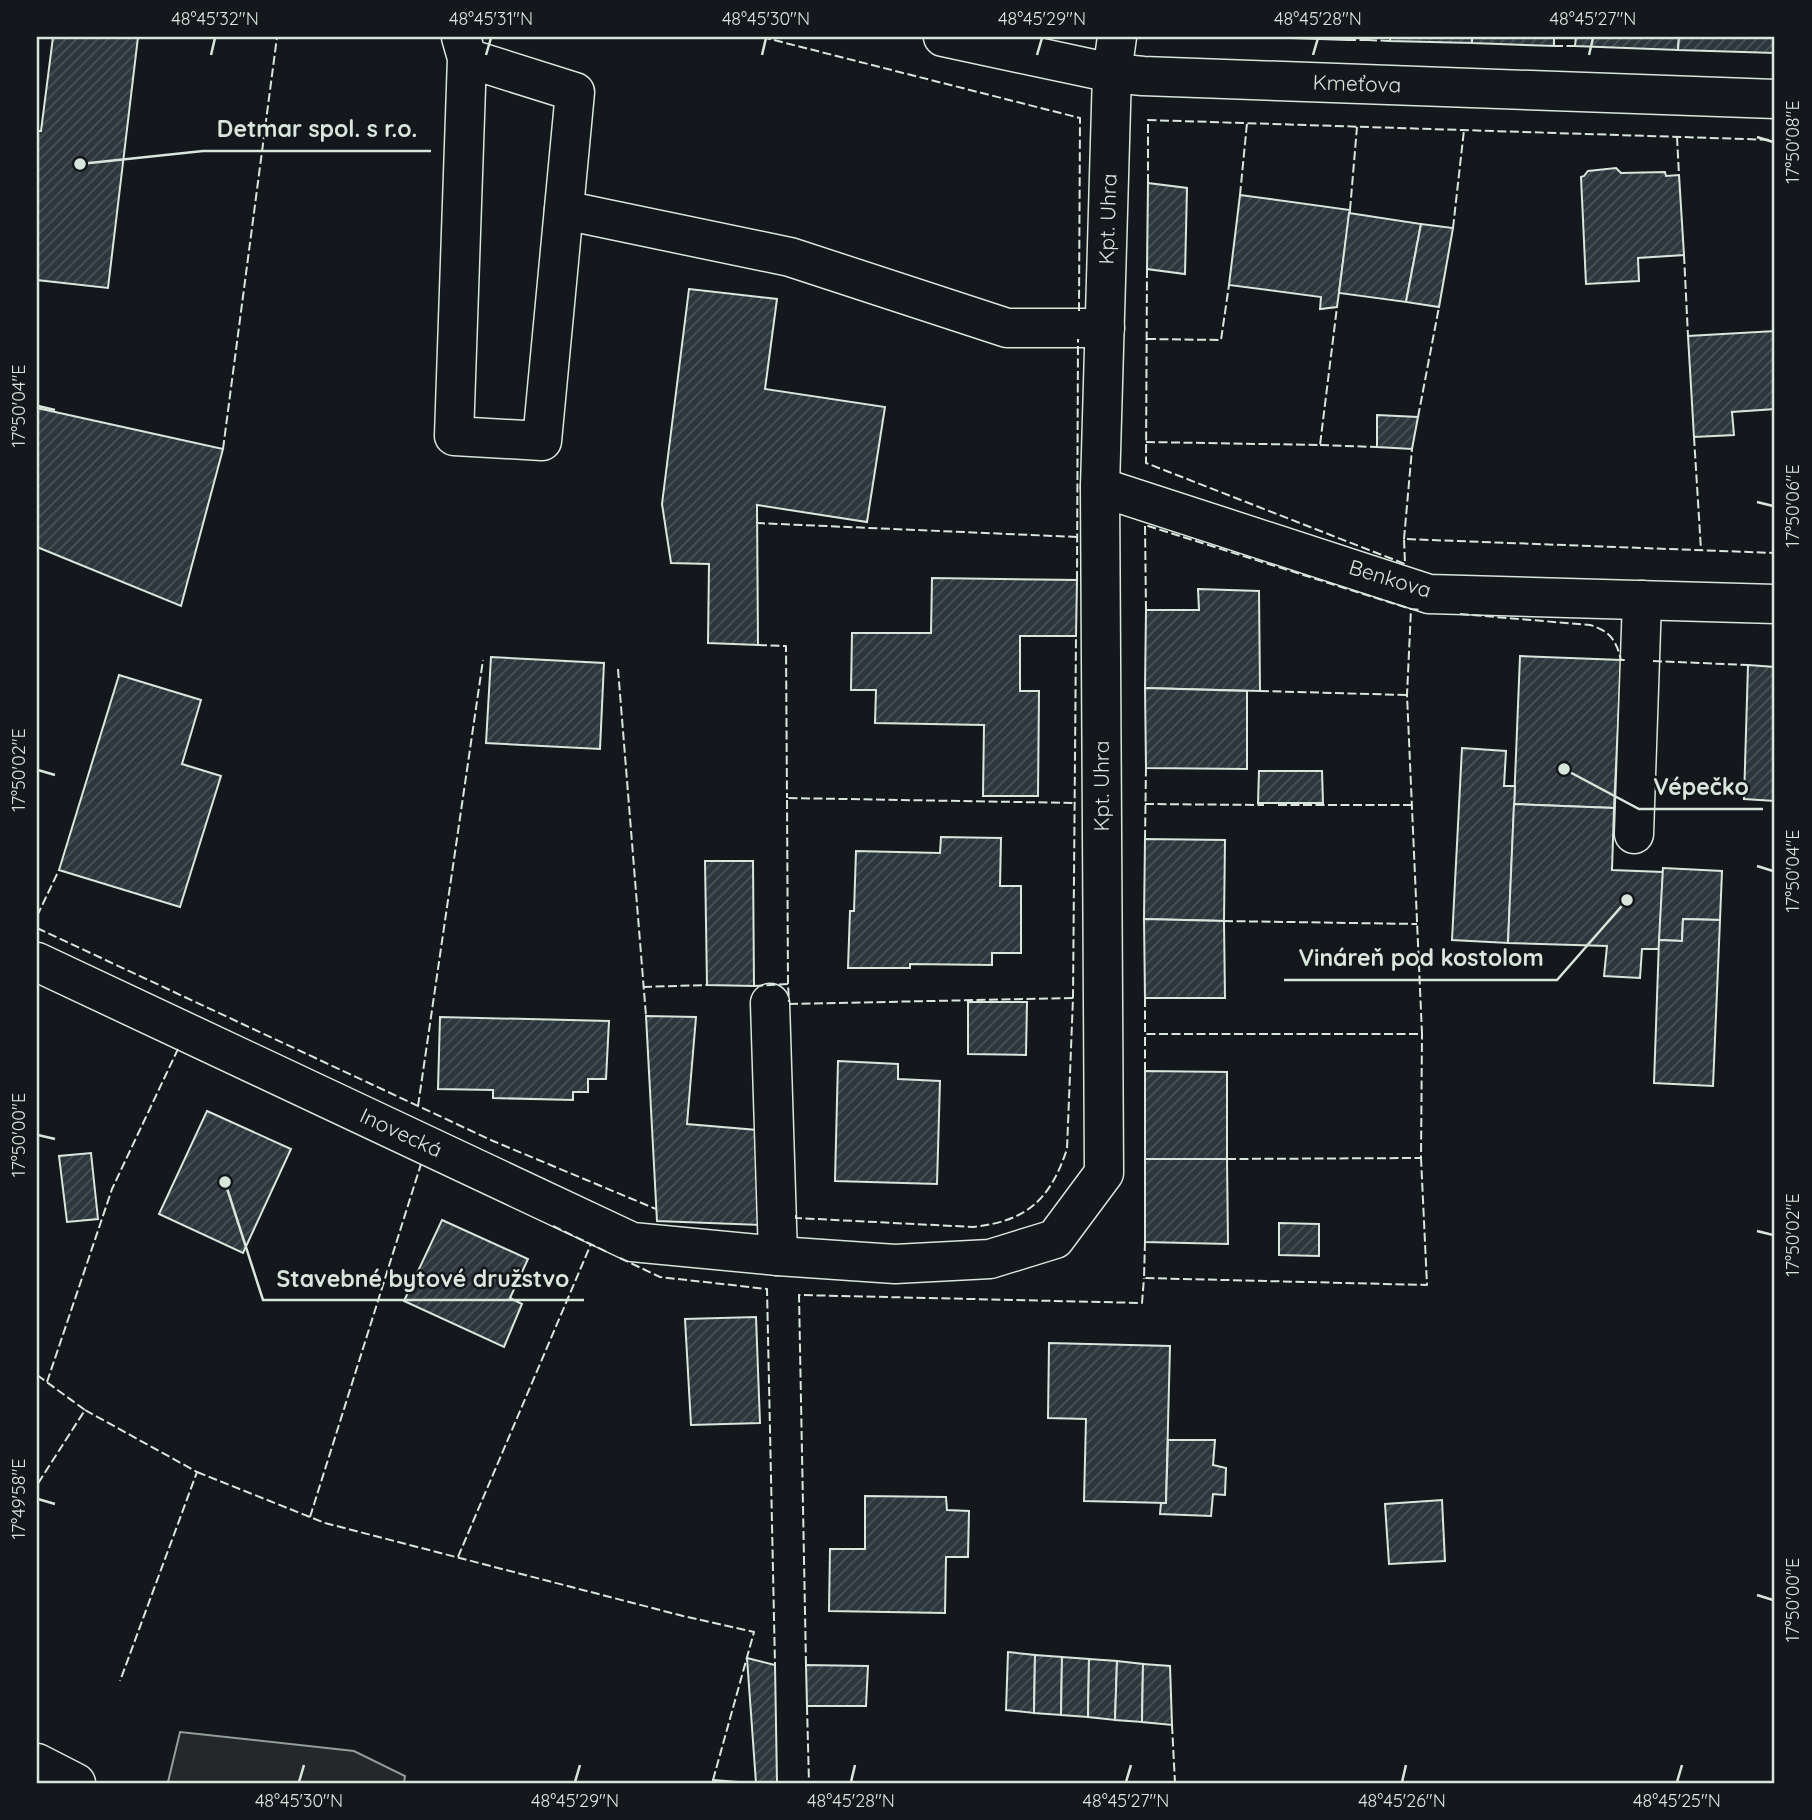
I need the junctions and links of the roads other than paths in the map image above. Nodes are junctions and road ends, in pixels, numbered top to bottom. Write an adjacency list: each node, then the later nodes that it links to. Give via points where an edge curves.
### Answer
1 (943, 37): 3 (street, Kmeťova)
2 (464, 48): 5 (street, via 575,92); 5 (street, via 454,436 542,441)
3 (1114, 55): 4 (street, Kmeťova, via 1143,76); 6 (street, Kpt. Uhra)
4 (1775, 99)
5 (564, 210): 6 (street, via 790,257 1007,328)
6 (1105, 328): 7 (street, Kpt. Uhra)
7 (1100, 487): 8 (street, Benkova, via 1430,594); 13 (street, Kpt. Uhra, via 1104,1173 1055,1239 990,1259 895,1264)
8 (1642, 600): 9 (street, Benkova); 10 (street)
9 (1775, 604)
10 (1634, 834)
11 (37, 962): 13 (street, Inovecká, via 632,1242)
12 (770, 1003): 13 (street)
13 (778, 1256)
14 (37, 1763): 15 (street)
15 (76, 1783)

